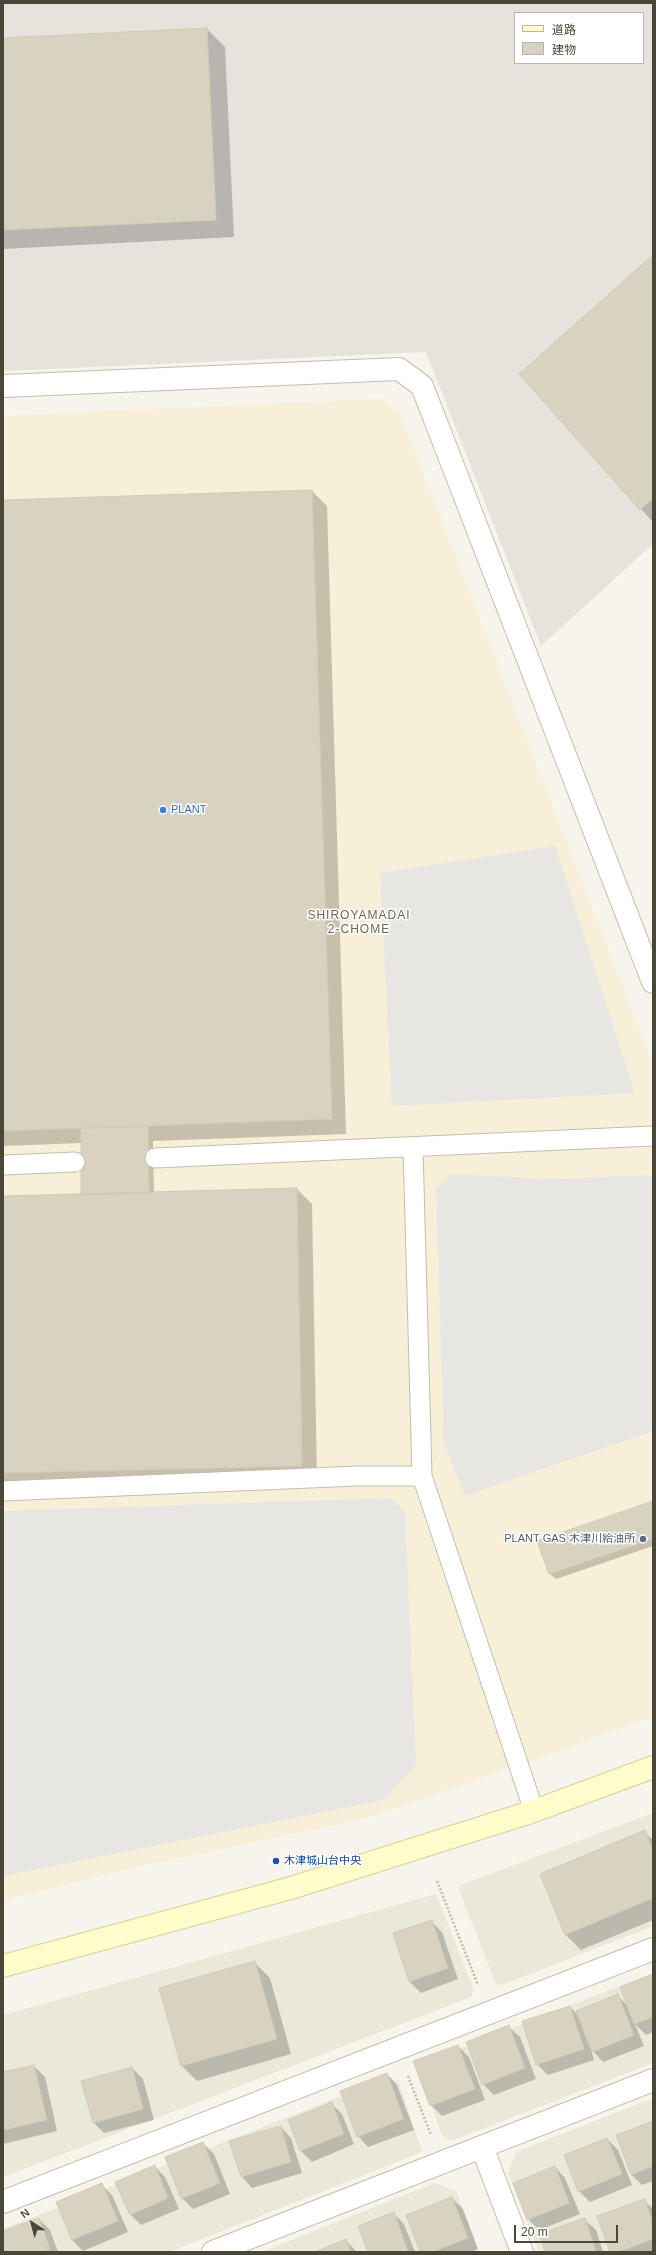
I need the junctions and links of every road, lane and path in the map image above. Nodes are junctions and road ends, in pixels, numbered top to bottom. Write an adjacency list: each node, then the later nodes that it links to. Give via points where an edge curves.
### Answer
1 (3, 386): 2 (street, via 399,369 422,386)
2 (653, 982)
3 (653, 1136): 4 (lane)
4 (413, 1148): 5 (lane); 8 (lane)
5 (155, 1158)
6 (75, 1162): 7 (lane)
7 (3, 1165)
8 (422, 1476): 9 (lane); 11 (lane)
9 (3, 1491)
10 (653, 1767): 11 (street)
11 (534, 1811): 14 (street, via 291,1888)
12 (437, 1881): 15 (path)
13 (653, 1949): 15 (street)
14 (3, 1966)
15 (489, 2012): 16 (street)
16 (398, 2048): 19 (path); 20 (street)
17 (653, 2080): 18 (street)
18 (482, 2147): 19 (street); 22 (street)
19 (442, 2163): 21 (street)
20 (3, 2202)
21 (213, 2252)
22 (522, 2252)

